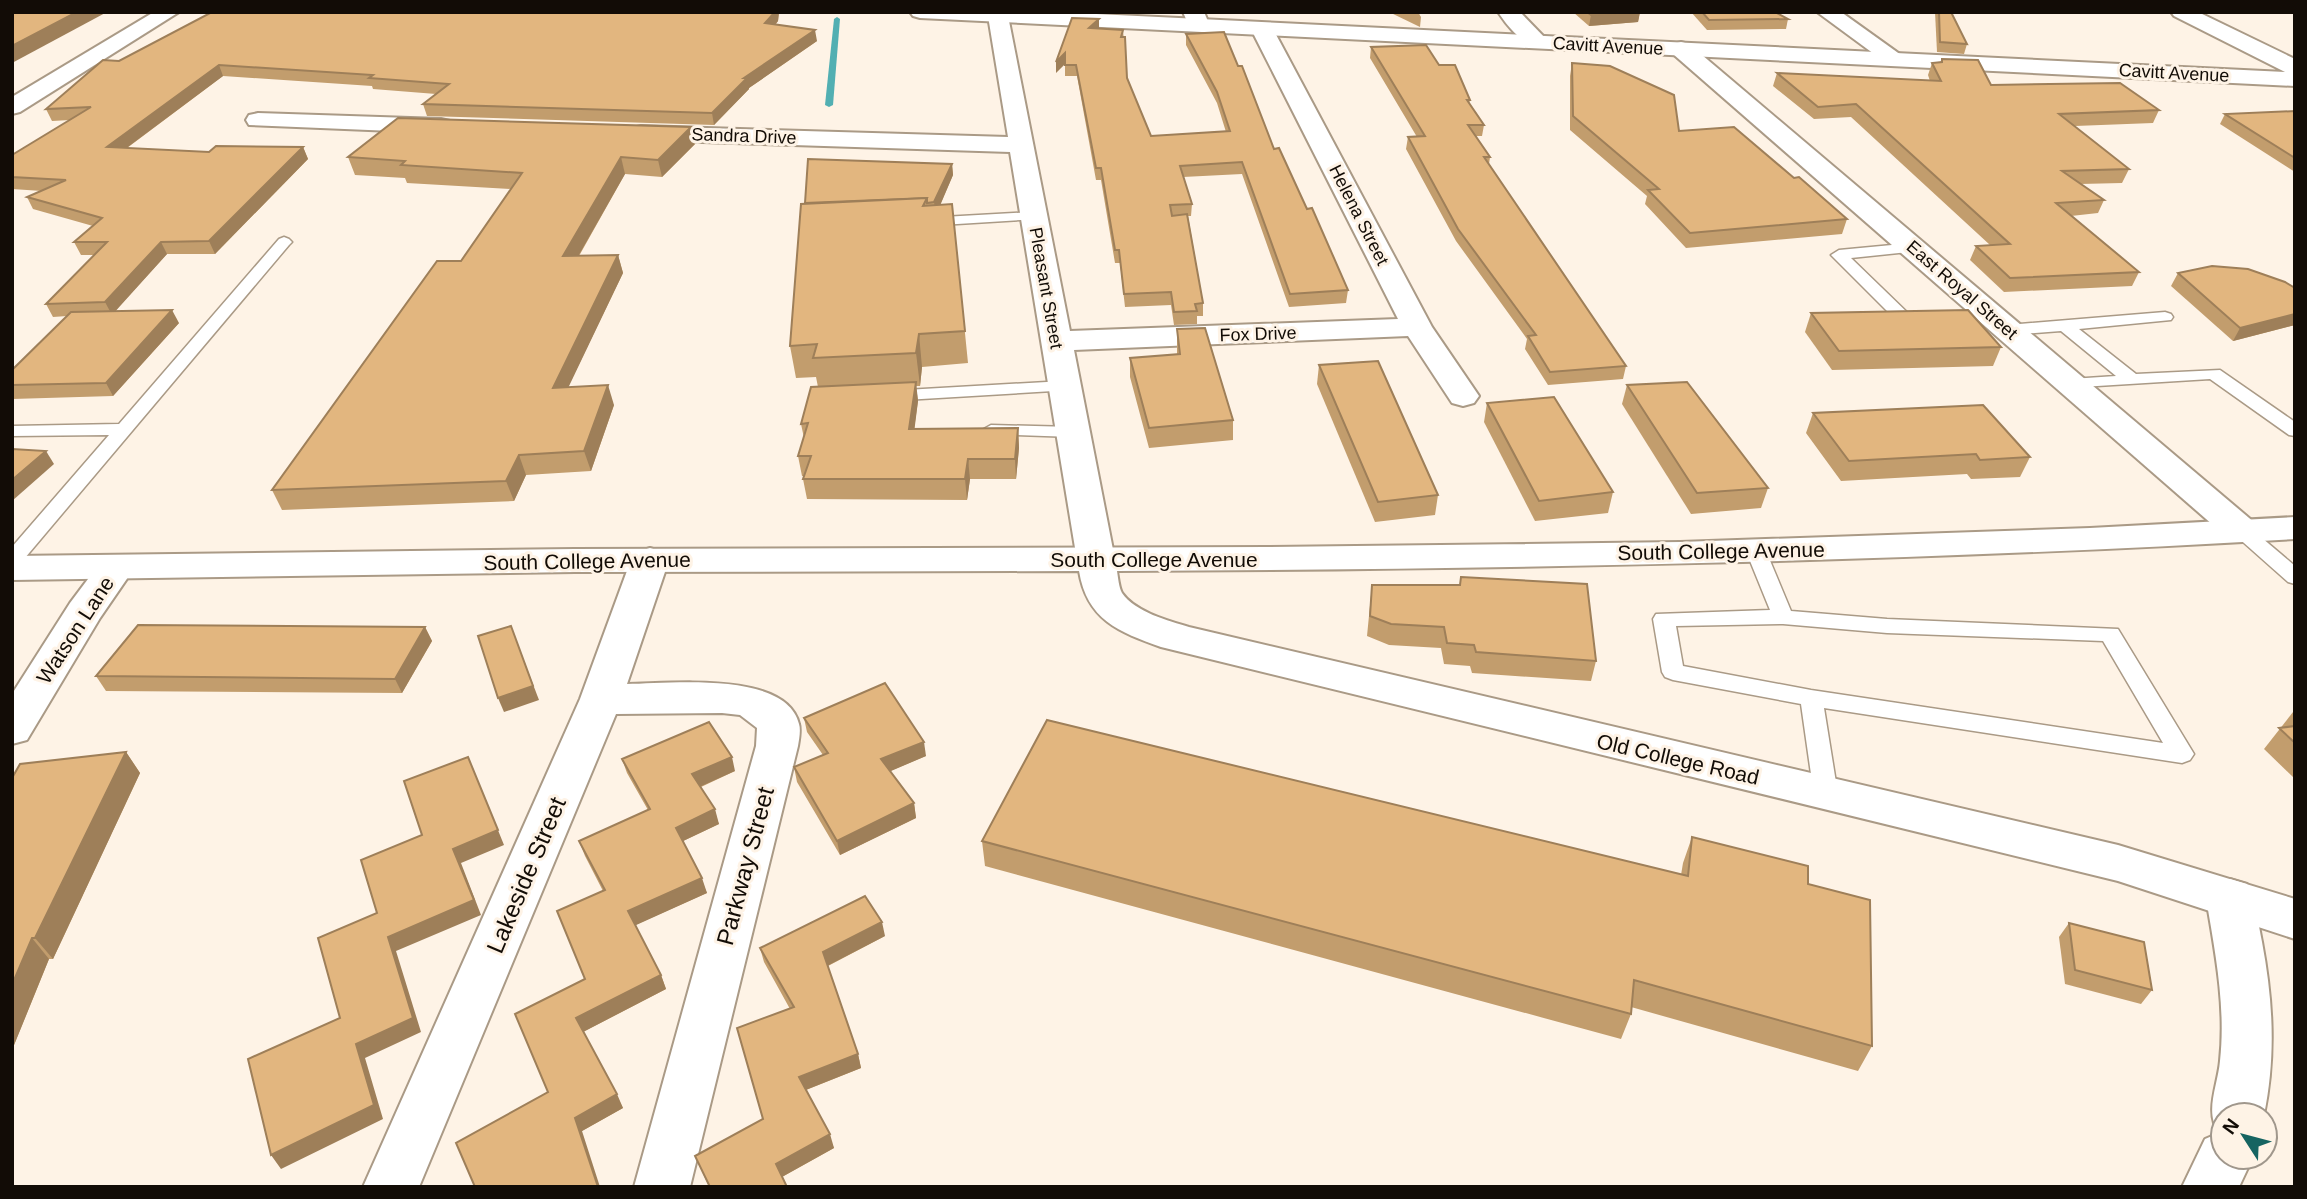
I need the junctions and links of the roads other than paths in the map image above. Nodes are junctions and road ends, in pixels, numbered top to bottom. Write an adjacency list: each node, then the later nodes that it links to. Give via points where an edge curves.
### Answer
1 (169, 12): 14 (street)
2 (920, 12): 6 (street, Cavitt Avenue)
3 (1508, 12): 9 (street)
4 (1827, 12): 11 (street)
5 (2181, 12): 12 (street)
6 (998, 16): 7 (street, Cavitt Avenue); 18 (street, Pleasant Street)
7 (1196, 19): 8 (street, Cavitt Avenue)
8 (1262, 29): 9 (street, Cavitt Avenue); 27 (street, Helena Street)
9 (1538, 42): 10 (street, Cavitt Avenue)
10 (1681, 49): 11 (street, Cavitt Avenue); 22 (street, East Royal Street)
11 (1897, 60): 13 (street, Cavitt Avenue)
12 (2295, 68)
13 (2295, 79)
14 (12, 107)
15 (258, 120): 16 (street)
16 (466, 127)
17 (618, 132): 18 (street, Sandra Drive)
18 (1020, 145): 19 (street, Pleasant Street)
19 (1033, 216): 20 (lane); 28 (street, Pleasant Street)
20 (914, 222)
21 (284, 242): 34 (lane)
22 (1913, 248): 24 (lane, via 1839,255 1908,323); 25 (street, East Royal Street)
23 (2165, 317): 26 (lane)
24 (1935, 320)
25 (1987, 321): 26 (lane); 30 (street, East Royal Street)
26 (2064, 325): 29 (lane)
27 (1417, 327): 28 (street, Fox Drive); 32 (street, Helena Street)
28 (1056, 341): 31 (street, Pleasant Street)
29 (2132, 380): 30 (lane); 37 (lane, via 2214,374)
30 (2071, 384): 40 (street, East Royal Street)
31 (1065, 386): 33 (lane); 38 (street, Pleasant Street)
32 (1463, 396)
33 (871, 397)
34 (124, 429): 36 (lane); 42 (lane)
35 (976, 430): 38 (lane)
36 (12, 431)
37 (2295, 431)
38 (1073, 432): 44 (street, Pleasant Street)
39 (2295, 528): 40 (street, South College Avenue)
40 (2242, 531): 41 (street, South College Avenue); 47 (lane)
41 (1756, 551): 44 (street, South College Avenue); 48 (lane)
42 (12, 560)
43 (650, 560): 44 (street, South College Avenue); 45 (street, South College Avenue); 50 (street, Lakeside Street)
44 (1096, 560): 52 (street, Old College Road, via 1105,599 1126,617 1162,632)
45 (116, 567): 46 (street, South College Avenue); 51 (street, Watson Lane)
46 (12, 568)
47 (2295, 578)
48 (1783, 617): 49 (lane, via 1664,619 1673,672); 49 (lane, via 1887,626 2110,634 2182,754)
49 (1811, 698): 52 (lane)
50 (601, 699): 57 (street, Lakeside Street); 58 (street, Parkway Street, via 749,701 778,724 777,746)
51 (12, 729)
52 (1826, 795): 53 (street, Old College Road, via 2118,863)
53 (2230, 898): 54 (street, Old College Road); 55 (street, via 2249,1019)
54 (2295, 919)
55 (2241, 1101)
56 (2218, 1171): 59 (street)
57 (391, 1187)
58 (662, 1187)
59 (2210, 1187)

